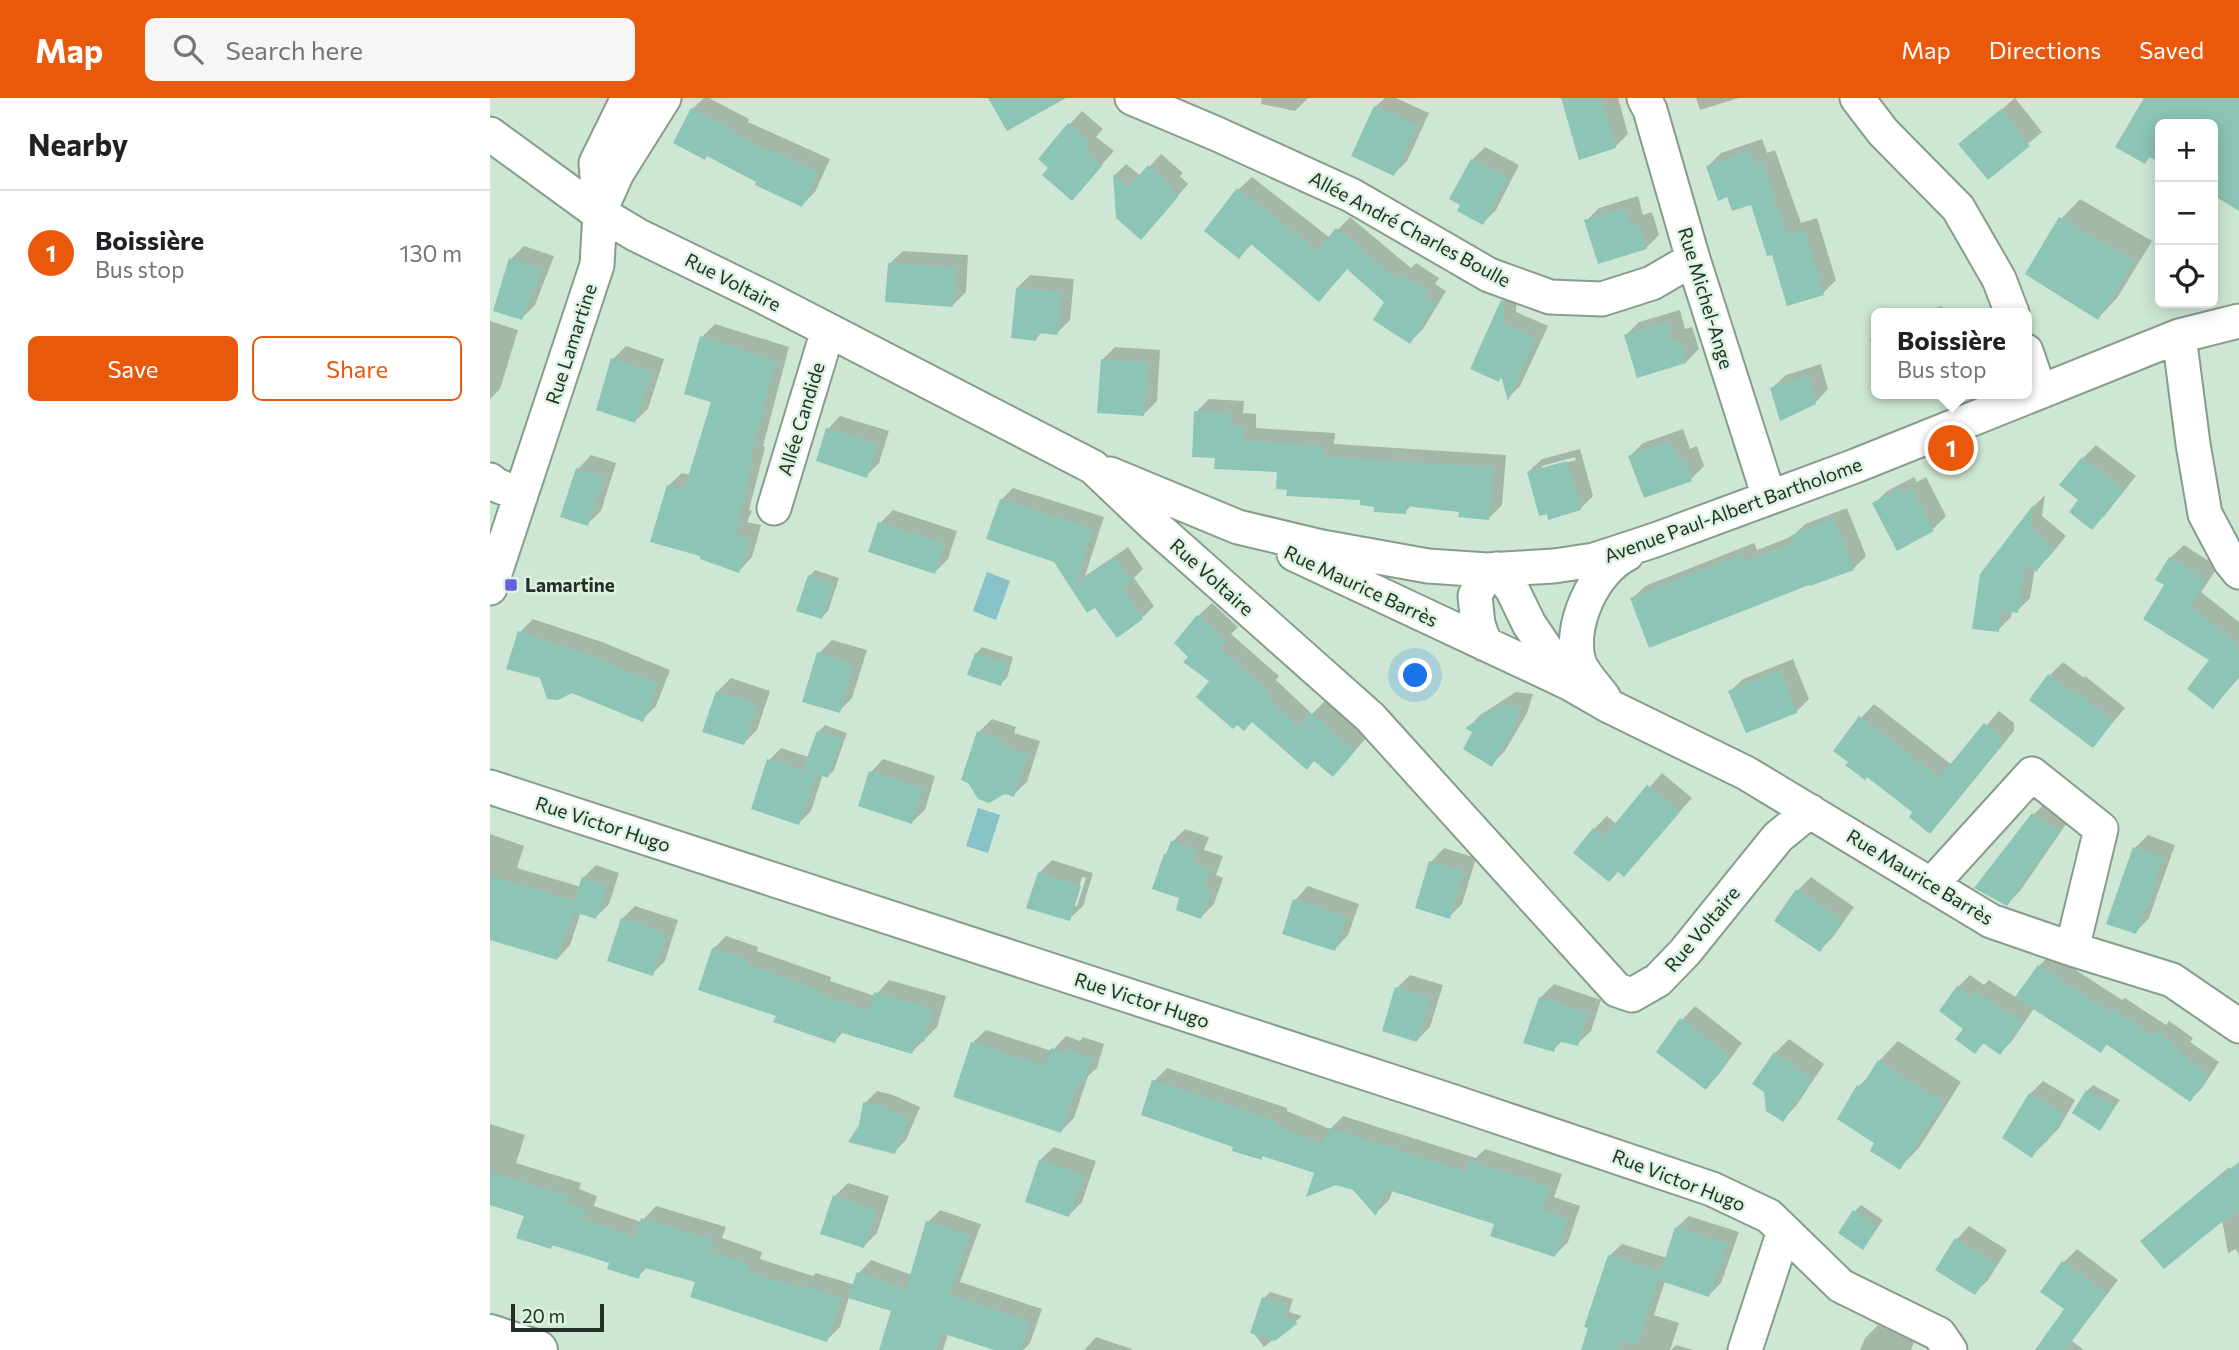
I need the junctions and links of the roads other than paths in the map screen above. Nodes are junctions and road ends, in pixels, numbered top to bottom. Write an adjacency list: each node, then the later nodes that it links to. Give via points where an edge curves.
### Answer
1 (1132, 98): 7 (street, Allée André Charles Boulle, via 1351,195 1489,275 1550,297 1602,299 1652,283)
2 (1644, 98): 7 (street, Rue Michel-Ange)
3 (1857, 98): 8 (street, via 1883,132 1958,208)
4 (647, 101): 6 (street, Rue Lamartine)
5 (490, 134): 6 (street, Rue Voltaire)
6 (600, 213): 10 (street, Rue Voltaire); 18 (street, Rue Lamartine, via 597,265)
7 (1693, 259): 19 (street, Rue Michel-Ange)
8 (2010, 308)
9 (2239, 321): 11 (street, Avenue Paul-Albert Bartholome)
10 (828, 330): 16 (street, Rue Voltaire); 20 (street, Allée Candide)
11 (2179, 336): 13 (street, Avenue Paul-Albert Bartholome); 24 (street, via 2205,514)
12 (2032, 369): 13 (street)
13 (2040, 392): 14 (street, Avenue Paul-Albert Bartholome)
14 (2032, 395)
15 (2022, 399): 19 (street, Avenue Paul-Albert Bartholome)
16 (1093, 467): 21 (street, Avenue Paul-Albert Bartholome); 30 (street, Rue Voltaire, via 1370,718 1617,990 1632,995 1658,980 1778,836)
17 (490, 480): 18 (street)
18 (521, 495): 25 (street, Rue Lamartine)
19 (1769, 497): 22 (street, Avenue Paul-Albert Bartholome)
20 (774, 508)
21 (1238, 527): 23 (street, Avenue Paul-Albert Bartholome, via 1416,564); 26 (street, Rue Maurice Barrès)
22 (1655, 540): 23 (street, Avenue Paul-Albert Bartholome, via 1594,560); 28 (street, Rue Maurice Barrès, via 1604,571 1588,597 1577,633 1579,663)
23 (1491, 570): 26 (street, via 1475,596); 27 (street, Rue Maurice Barrès, via 1512,589 1529,624)
24 (2239, 572)
25 (490, 588)
26 (1485, 644): 27 (street, Rue Maurice Barrès)
27 (1569, 683): 28 (street, Rue Maurice Barrès)
28 (1609, 706): 30 (street, Rue Maurice Barrès, via 1746,773)
29 (490, 787): 34 (street, Rue Victor Hugo, via 1712,1189 1769,1216)
30 (1810, 811): 31 (street, Rue Maurice Barrès)
31 (1931, 885): 32 (street, Rue Maurice Barrès, via 1991,921); 32 (street, via 2032,774 2101,829)
32 (2072, 949): 33 (street, Rue Maurice Barrès, via 2172,980)
33 (2239, 1026)
34 (1784, 1231): 37 (street); 38 (street, Rue Victor Hugo, via 1841,1286 1939,1334)
35 (490, 1334): 36 (main road)
36 (538, 1350)
37 (1745, 1350)
38 (1950, 1350)

